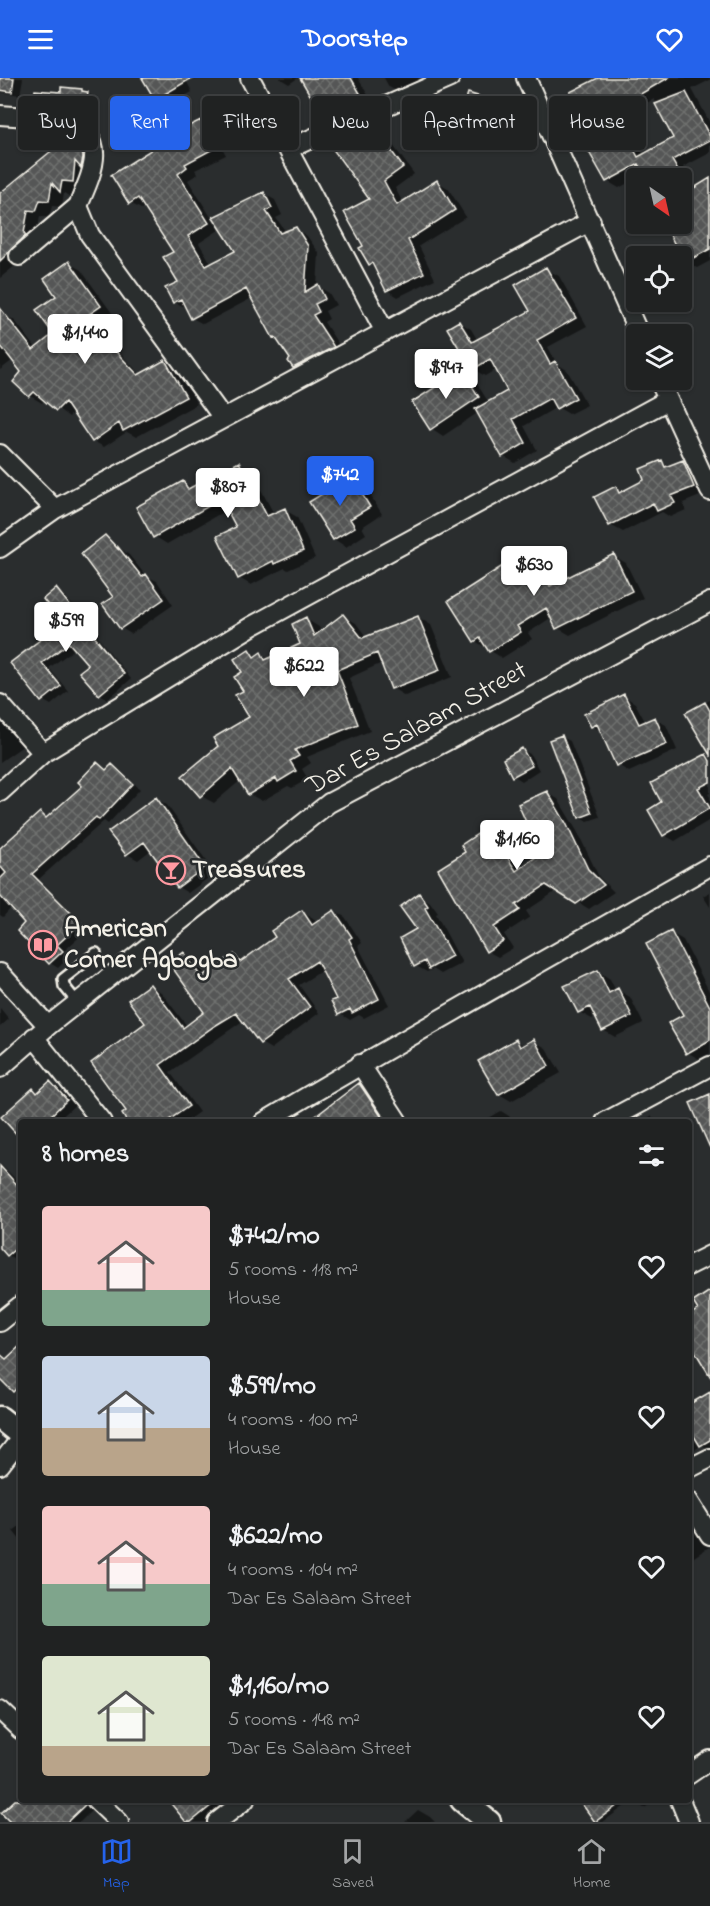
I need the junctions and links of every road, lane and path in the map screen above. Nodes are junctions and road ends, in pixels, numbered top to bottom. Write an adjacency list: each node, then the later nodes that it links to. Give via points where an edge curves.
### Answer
1 (250, 78): 4 (street)
2 (450, 78): 6 (street)
3 (526, 78): 9 (street)
4 (260, 96)
5 (0, 115): 8 (street, via 68,120 89,136 95,157)
6 (299, 144)
7 (289, 150): 12 (street)
8 (78, 206): 10 (street); 15 (street, via 90,235)
9 (591, 221): 11 (street); 12 (street)
10 (19, 256)
11 (635, 324)
12 (385, 332): 15 (street)
13 (664, 390): 14 (street)
14 (668, 400): 17 (street); 22 (street, via 252,626)
15 (223, 418): 18 (street)
16 (0, 454): 18 (street)
17 (710, 491)
18 (55, 509): 19 (street)
19 (0, 548)
20 (710, 602): 27 (street, Dar Es Salaam Street, via 329,803)
21 (0, 704): 22 (street)
22 (43, 753): 23 (street)
23 (0, 792)
24 (710, 866): 29 (street)
25 (96, 953): 27 (lane, via 63,979)
26 (0, 973): 28 (street)
27 (77, 1002): 28 (street, Dar Es Salaam Street)
28 (41, 1031): 31 (street, Dar Es Salaam Street); 32 (street)
29 (360, 1064): 33 (street); 34 (street)
30 (710, 1066): 35 (street)
31 (0, 1068)
32 (100, 1119)
33 (269, 1119)
34 (396, 1119)
35 (611, 1119)
36 (710, 1255): 37 (street)
37 (692, 1264)
38 (18, 1307): 39 (street)
39 (0, 1322)
40 (0, 1418): 41 (street)
41 (18, 1434)
42 (18, 1441): 44 (street)
43 (710, 1458): 45 (street)
44 (0, 1465)
45 (692, 1467)
46 (692, 1506): 47 (street)
47 (710, 1535)
48 (0, 1710): 49 (street)
49 (18, 1727)
50 (710, 1760): 51 (street)
51 (692, 1772)
52 (99, 1803): 57 (street)
53 (241, 1803): 58 (street)
54 (466, 1803): 59 (street)
55 (681, 1803): 56 (street)
56 (687, 1821)
57 (119, 1822)
58 (218, 1822)
59 (489, 1822)

